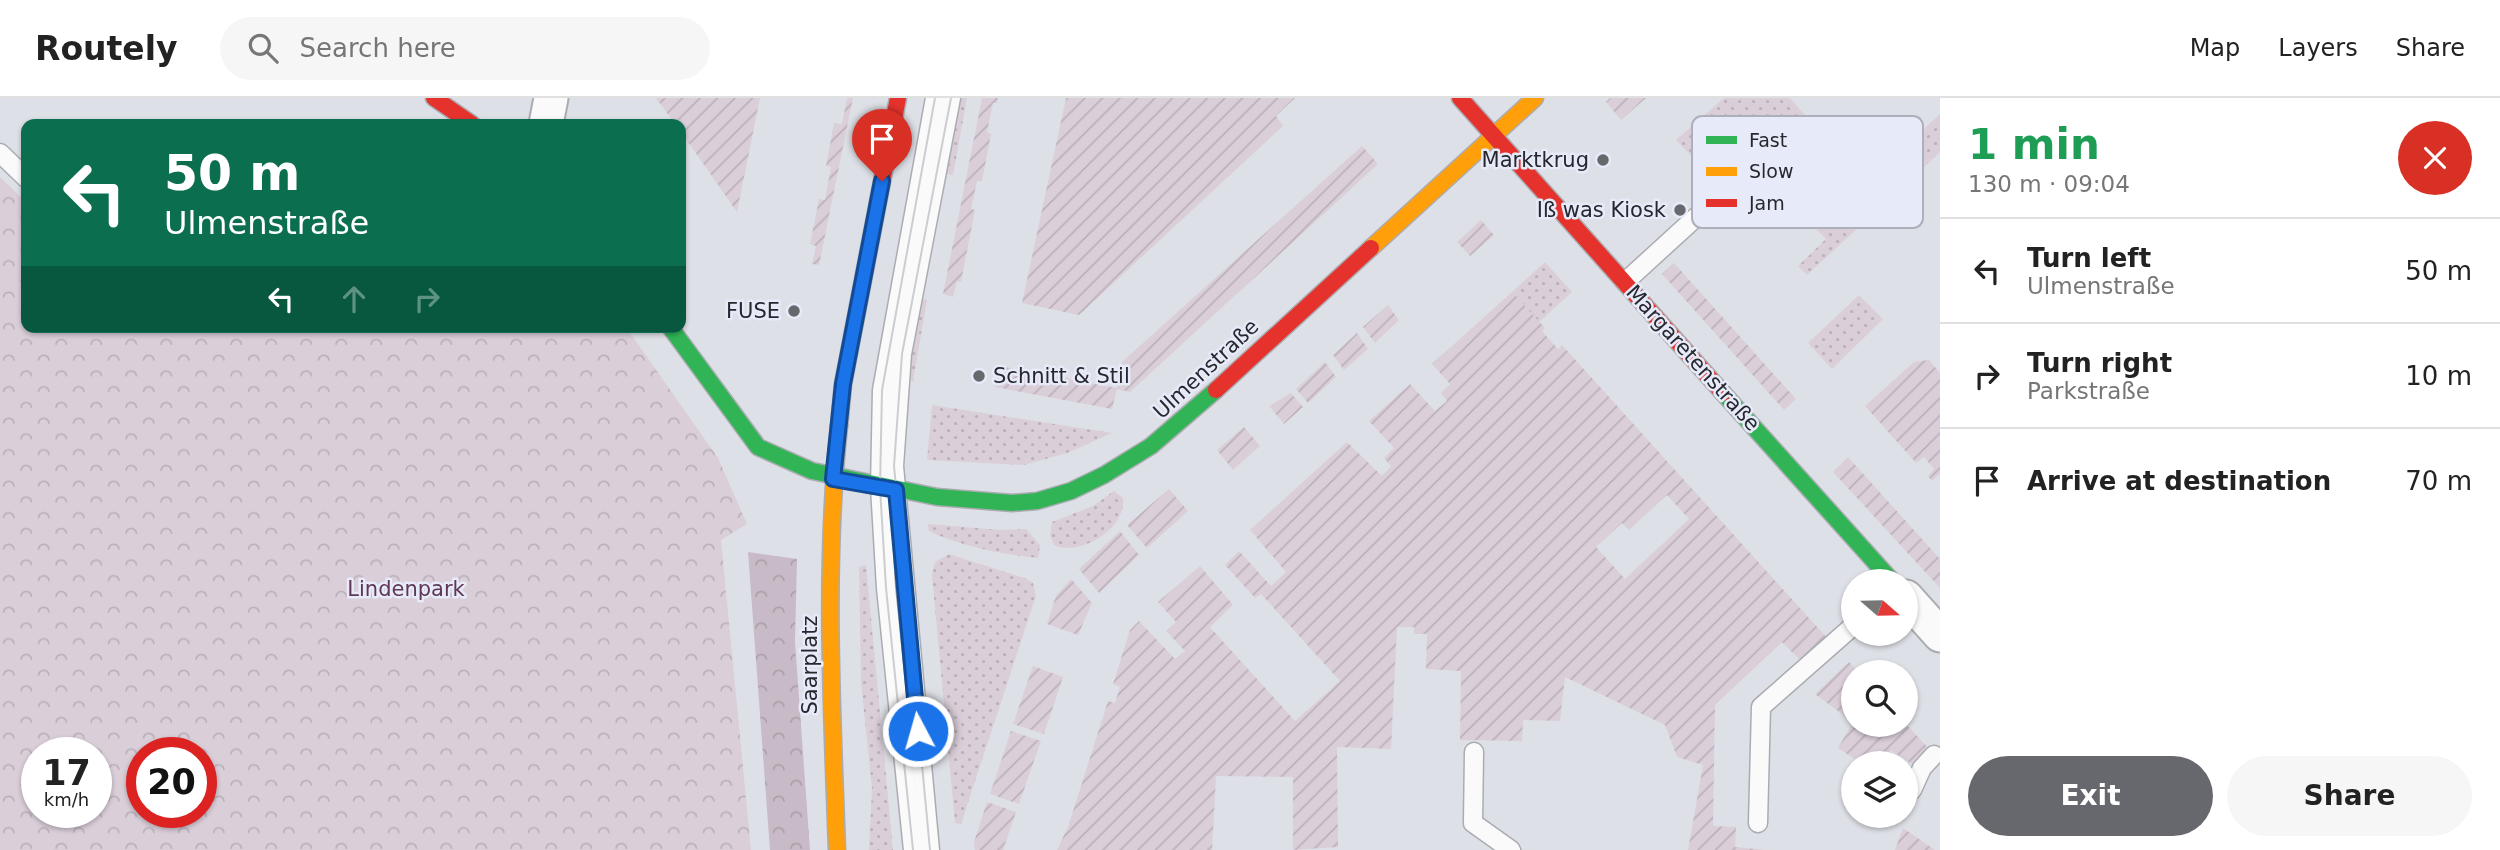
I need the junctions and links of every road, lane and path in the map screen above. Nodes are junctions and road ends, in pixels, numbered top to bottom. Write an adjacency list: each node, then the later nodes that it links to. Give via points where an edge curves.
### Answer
1 (434, 98): 8 (street)
2 (551, 98): 9 (street)
3 (898, 98): 16 (street, Saarplatz, via 843,384)
4 (935, 98): 17 (lane, via 882,390)
5 (951, 98): 17 (lane, via 902,354)
6 (1460, 98): 10 (street, Margaretenstraße)
7 (1535, 98): 10 (street, Ulmenstraße)
8 (465, 119)
9 (547, 119)
10 (1494, 136): 14 (street, Margaretenstraße); 17 (street, Ulmenstraße, via 1165,436 1128,463 1036,502 990,502)
11 (0, 153): 12 (lane)
12 (21, 173)
13 (1692, 221): 14 (lane)
14 (1625, 282): 18 (street, Margaretenstraße)
15 (674, 333): 16 (street, Ulmenstraße, via 758,447 775,460)
16 (833, 479): 17 (street, Ulmenstraße); 26 (street, Saarplatz, via 830,630)
17 (888, 489): 27 (lane, via 886,588); 28 (lane)
18 (1881, 569)
19 (1918, 610): 20 (street)
20 (1940, 635)
21 (1841, 637): 25 (lane, via 1761,707)
22 (1474, 752): 29 (lane, via 1473,823)
23 (1934, 755): 24 (lane)
24 (1918, 777)
25 (1758, 823)
26 (837, 850)
27 (913, 850)
28 (930, 850)
29 (1511, 850)

